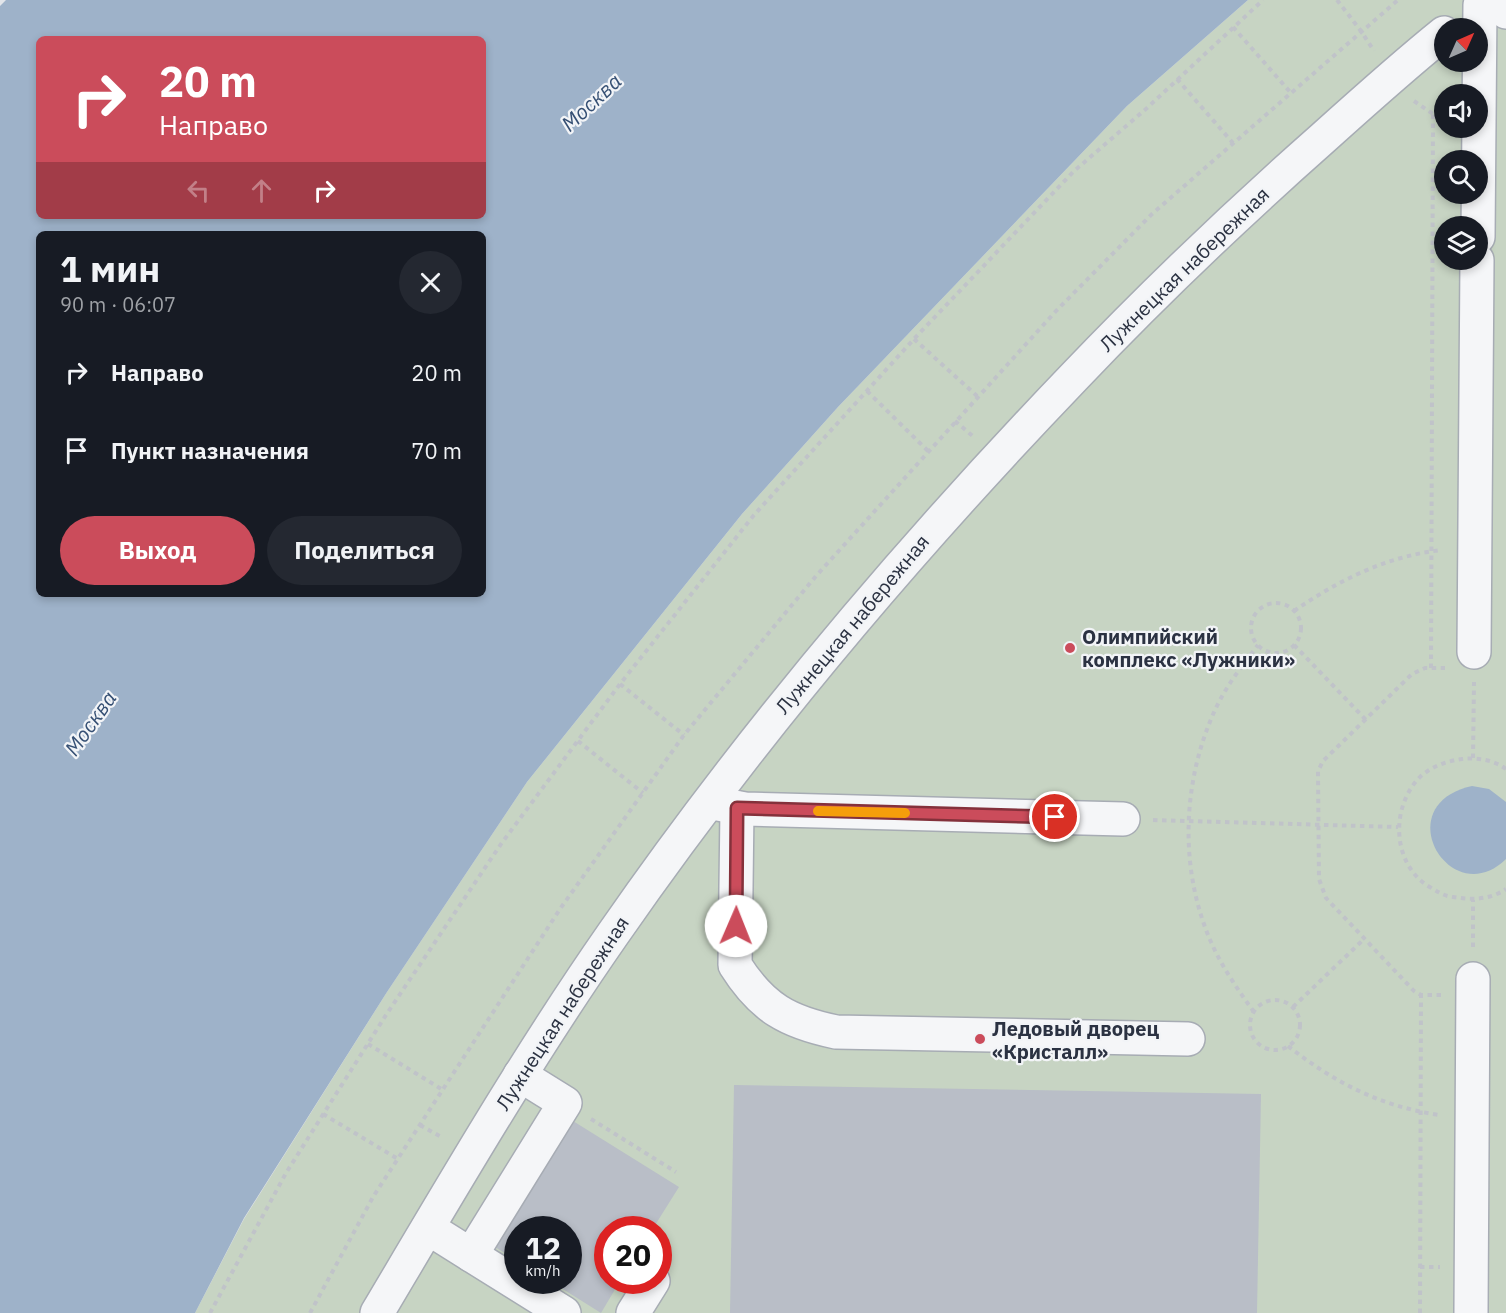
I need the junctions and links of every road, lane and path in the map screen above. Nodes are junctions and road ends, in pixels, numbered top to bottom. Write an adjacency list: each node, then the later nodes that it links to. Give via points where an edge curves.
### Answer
1 (1263, 0): 5 (path)
2 (1337, 0): 7 (path)
3 (1492, 4): 4 (street); 12 (street)
4 (1468, 18)
5 (1233, 27): 8 (path); 9 (path)
6 (1434, 41): 7 (street, Лужнецкая набережная)
7 (1390, 77): 31 (street, Лужнецкая набережная, via 1143,305 997,458 862,610 764,731)
8 (1177, 79): 11 (path); 14 (path, via 1073,172)
9 (1291, 93)
10 (1433, 114): 19 (path)
11 (1233, 143)
12 (1479, 216)
13 (1477, 270): 18 (street)
14 (914, 339): 15 (path); 16 (path)
15 (867, 391): 17 (path); 24 (path, via 754,515)
16 (977, 396)
17 (928, 450)
18 (1475, 548): 19 (path); 23 (street)
19 (1431, 551): 20 (path, via 1357,573); 25 (path, via 1431,668 1412,674)
20 (1294, 610): 21 (path, via 1277,603 1259,610 1251,627); 22 (path, via 1301,628)
21 (1258, 645): 22 (path, via 1273,652); 33 (path, via 1235,675 1201,745)
22 (1294, 645): 25 (path)
23 (1474, 652): 28 (path)
24 (620, 684): 26 (path); 27 (path)
25 (1366, 720): 34 (path, via 1319,767)
26 (684, 735)
27 (578, 741): 30 (path); 44 (path, via 501,844)
28 (1473, 758): 29 (path); 35 (path, via 1445,762 1421,776 1404,799)
29 (1506, 769)
30 (643, 794)
31 (723, 805): 32 (street); 43 (street, via 735,965 761,999 781,1014 807,1026 836,1032); 46 (street, Лужнецкая набережная, via 612,935)
32 (1123, 819): 33 (path)
33 (1188, 820): 34 (path); 42 (path, via 1190,862 1200,912 1225,969)
34 (1319, 825): 35 (path); 38 (path, via 1319,879 1323,892)
35 (1398, 827): 37 (path, via 1403,856 1419,880 1444,896)
36 (1506, 889): 37 (path)
37 (1473, 900): 39 (path)
38 (1364, 939): 40 (path); 41 (path)
39 (1473, 987): 40 (path); 51 (street)
40 (1421, 995): 49 (path)
41 (1293, 1008): 42 (path, via 1276,1000 1263,1003); 45 (path, via 1300,1025 1297,1037)
42 (1254, 1012): 45 (path, via 1251,1030 1260,1045 1271,1050)
43 (1188, 1039)
44 (368, 1044): 47 (path); 50 (path)
45 (1288, 1046): 49 (path, via 1350,1088)
46 (520, 1075): 48 (street); 54 (street, Лужнецкая набережная)
47 (443, 1090)
48 (565, 1103): 53 (path); 55 (street)
49 (1420, 1113): 51 (path); 61 (path)
50 (323, 1114): 52 (path); 57 (path, via 286,1173)
51 (1472, 1118): 62 (street)
52 (398, 1160)
53 (676, 1172)
54 (428, 1228): 55 (street); 58 (street, Лужнецкая набережная)
55 (471, 1255): 59 (street)
56 (645, 1294): 60 (street)
57 (210, 1313)
58 (377, 1313)
59 (564, 1313)
60 (633, 1313)
61 (1420, 1313)
62 (1471, 1313)

